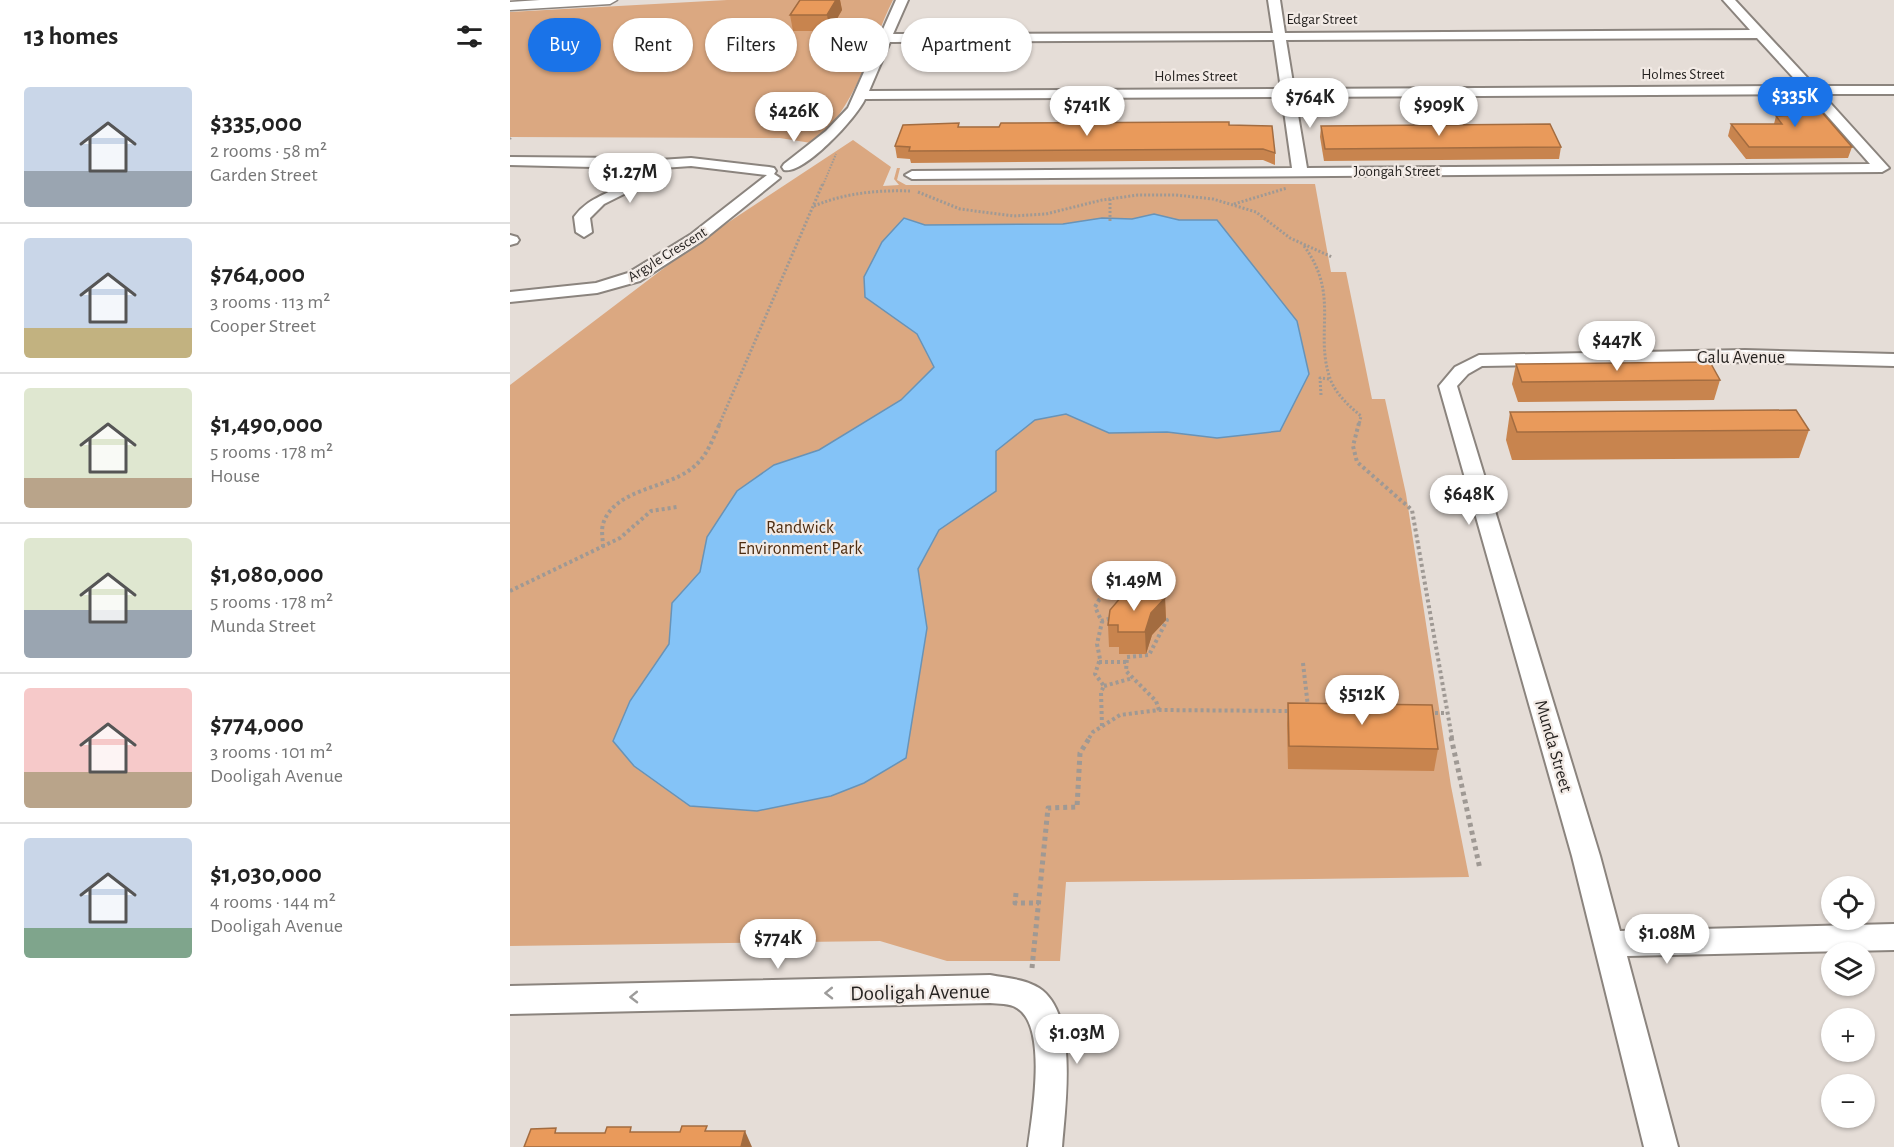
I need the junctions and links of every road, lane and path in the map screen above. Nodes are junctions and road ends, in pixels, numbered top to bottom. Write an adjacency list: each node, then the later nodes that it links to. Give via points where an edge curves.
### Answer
1 (610, 0): 5 (street)
2 (902, 0): 6 (street)
3 (1274, 0): 8 (street)
4 (1729, 0): 7 (street)
5 (510, 6)
6 (889, 27)
7 (1761, 34): 8 (street, Edgar Street); 11 (street)
8 (1279, 36): 9 (street, Edgar Street); 13 (street)
9 (889, 38)
10 (869, 72): 14 (street)
11 (1810, 90): 12 (street, Holmes Street); 13 (street, Holmes Street); 19 (street, Joongah Street, via 1882,168)
12 (1894, 90)
13 (1287, 92): 14 (street, Holmes Street); 19 (street)
14 (859, 94): 15 (street, via 854,109)
15 (819, 144): 20 (street, Argyle Crescent, via 789,167 794,170 792,175); 24 (path, via 837,150)
16 (510, 161): 17 (street)
17 (643, 165): 20 (street, via 692,162); 26 (street, via 629,186 599,201 582,217)
18 (1283, 172): 19 (street, Joongah Street); 21 (street, Joongah Street); 23 (path, via 1288,188)
19 (1300, 172)
20 (771, 175): 29 (street, Argyle Crescent, via 696,238 634,276 597,288)
21 (912, 175)
22 (1110, 199): 23 (path, via 1174,195); 24 (path, via 1026,216 966,211 928,193 914,191 858,193); 25 (path)
23 (1233, 204): 27 (path, via 1261,215)
24 (814, 206): 35 (path, via 706,455 687,473 637,493 609,511 602,526)
25 (1110, 221)
26 (584, 232)
27 (1304, 246): 28 (path); 32 (path, via 1316,258 1322,285)
28 (1332, 257)
29 (510, 297)
30 (1894, 360): 31 (street, Galu Avenue, via 1745,356)
31 (1479, 361): 56 (street, Munda Street, via 1462,369 1448,386 1586,856)
32 (1330, 379): 33 (path, via 1320,378); 50 (path, via 1345,403 1361,416 1353,446 1357,462 1412,510)
33 (1321, 394)
34 (677, 507): 35 (path, via 651,512)
35 (603, 547): 37 (path)
36 (1113, 590): 40 (path, via 1095,606)
37 (510, 591)
38 (1154, 611): 42 (path, via 1167,620 1149,655 1127,657)
39 (1120, 614): 40 (path)
40 (1101, 621): 41 (path)
41 (1099, 662): 42 (path); 45 (path, via 1095,674)
42 (1126, 662): 44 (path, via 1126,671)
43 (1303, 663): 47 (path)
44 (1133, 678): 45 (path); 46 (path, via 1156,701)
45 (1104, 686): 51 (path)
46 (1159, 710): 47 (path); 51 (path, via 1120,715)
47 (1308, 711): 48 (path)
48 (1316, 711)
49 (1424, 712): 50 (path)
50 (1446, 713): 52 (path)
51 (1102, 726): 54 (path, via 1093,732 1080,753 1077,807 1048,808)
52 (1480, 869)
53 (1016, 893): 54 (path, via 1015,903)
54 (1039, 903): 57 (path)
55 (1894, 937): 56 (street)
56 (1607, 944): 60 (street, Munda Street)
57 (1032, 968)
58 (510, 1000): 59 (street, Dooligah Avenue, one-way to 58, via 1052,1065 1042,1016 1032,1000 1017,992 990,989)
59 (1045, 1147)
60 (1661, 1147)

